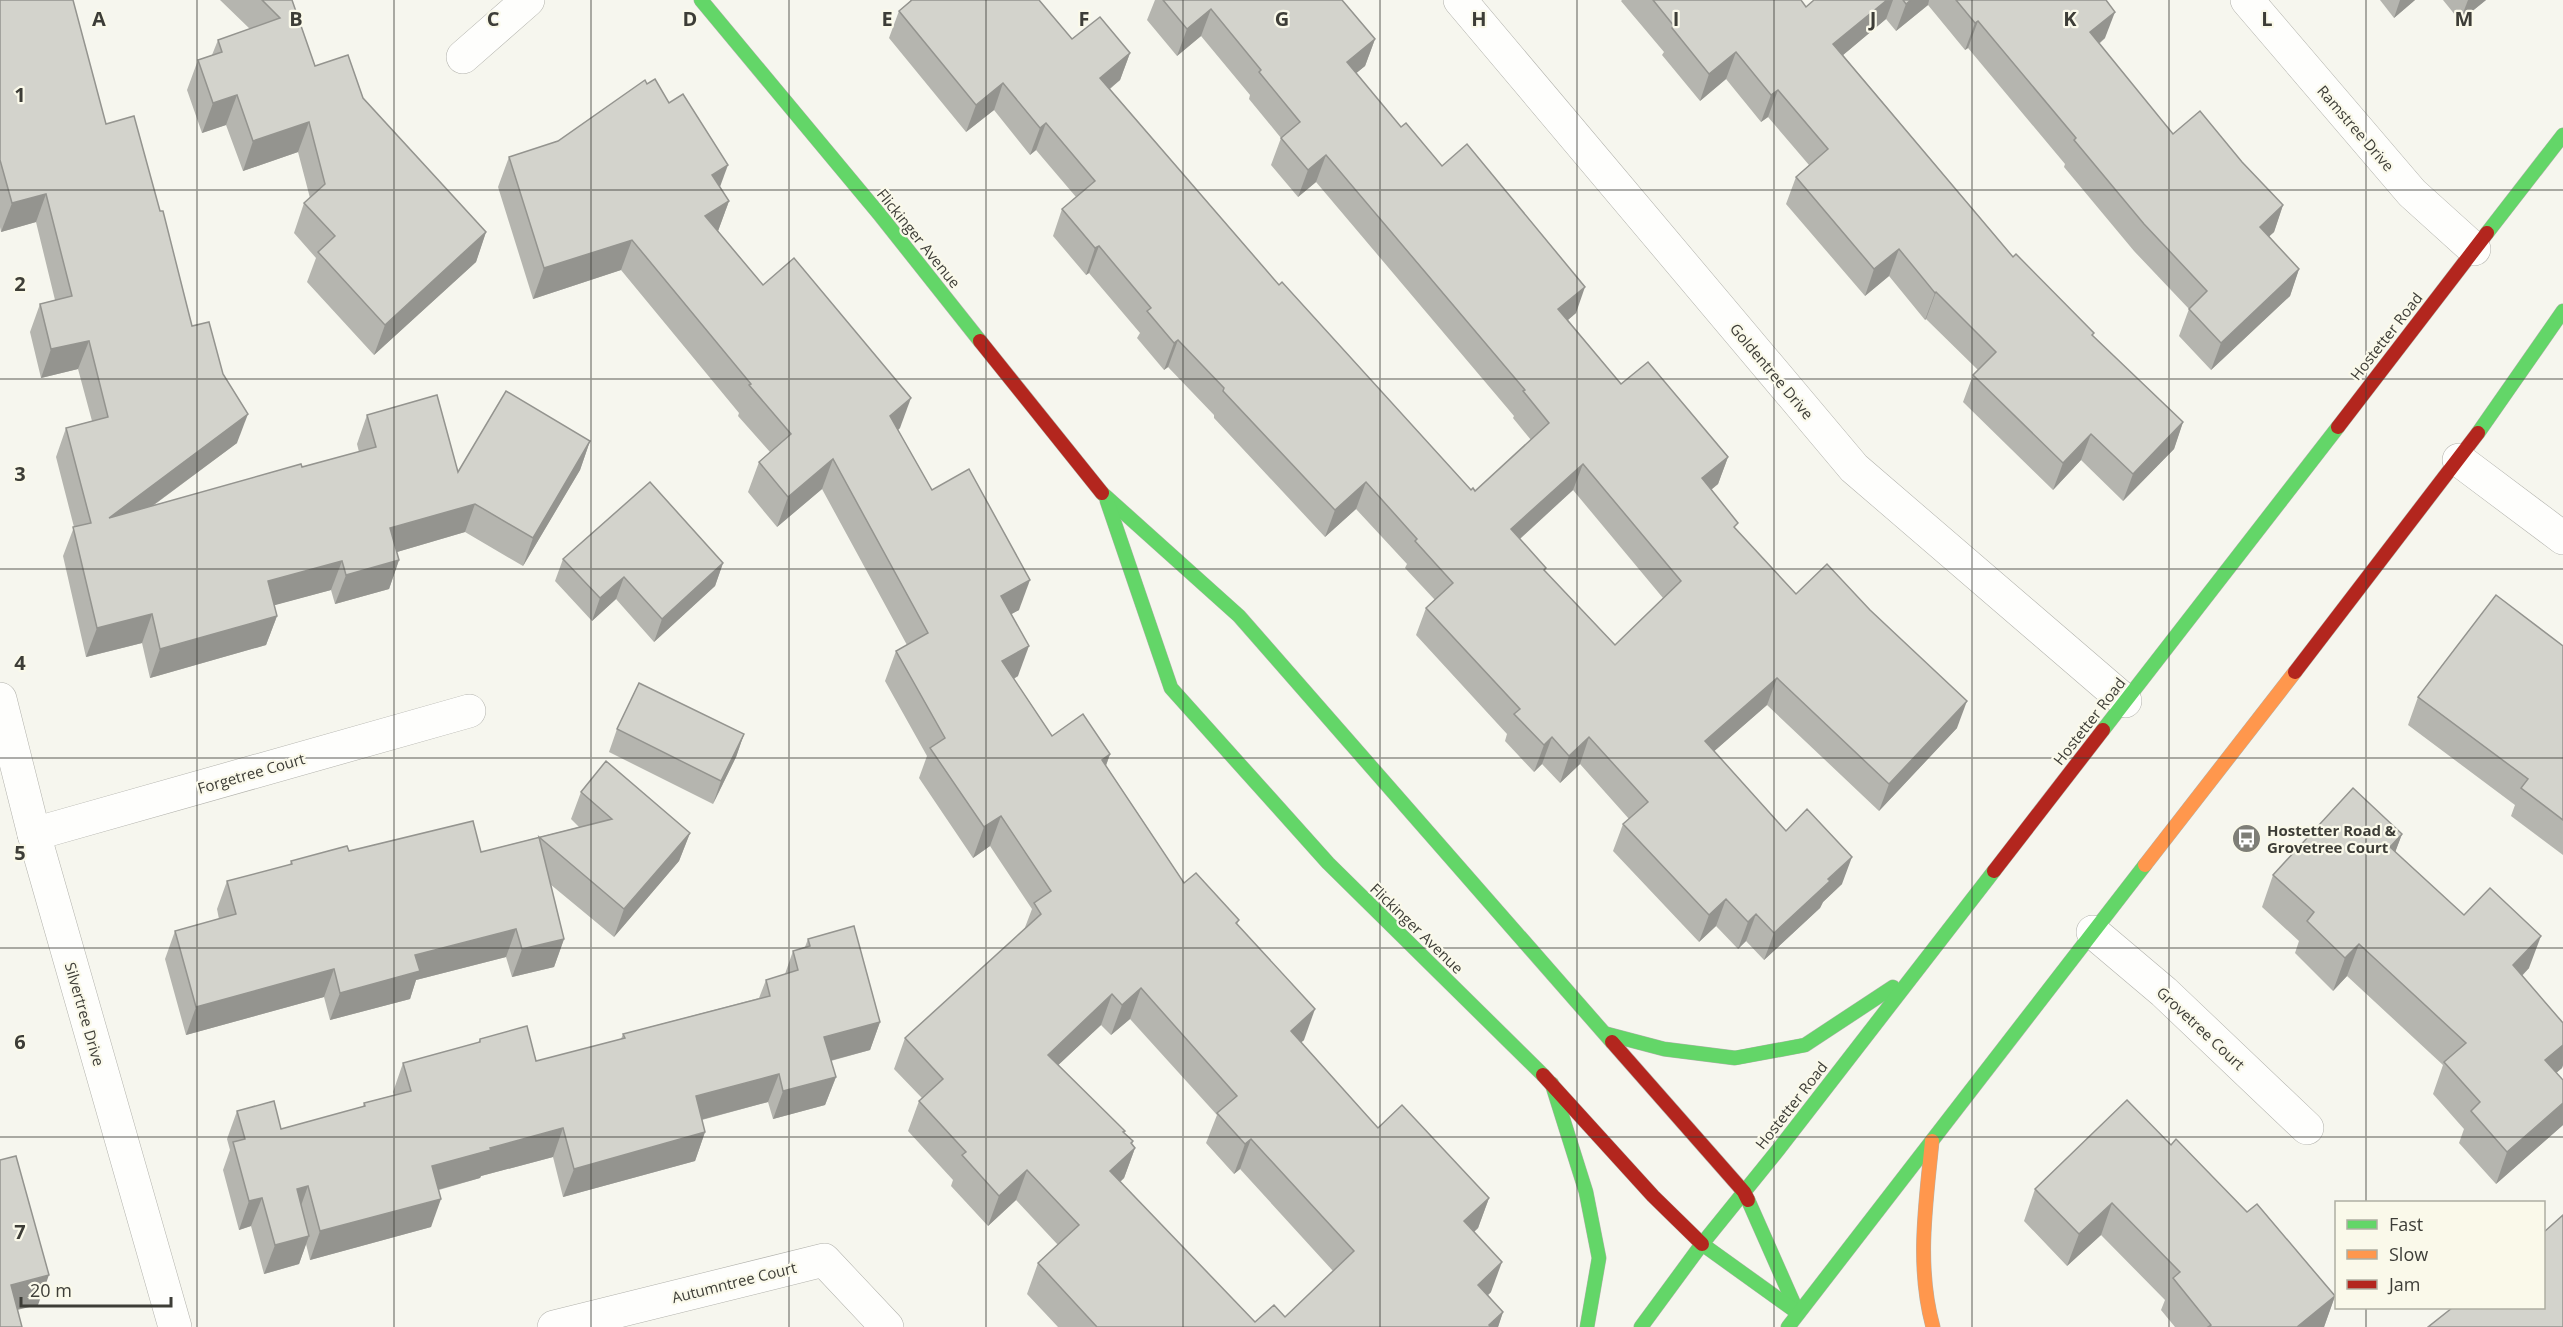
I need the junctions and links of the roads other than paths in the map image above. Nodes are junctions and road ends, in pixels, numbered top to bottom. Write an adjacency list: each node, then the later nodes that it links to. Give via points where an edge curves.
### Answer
1 (528, 0): 5 (street)
2 (701, 0): 10 (main road, Flickinger Avenue, via 880,215)
3 (1460, 0): 13 (street, Goldentree Drive, via 1854,468)
4 (2247, 0): 7 (street, Ramstree Drive, via 2412,193)
5 (463, 57)
6 (2563, 135): 7 (main road, Hostetter Road)
7 (2475, 249): 13 (main road, Hostetter Road)
8 (2563, 311): 9 (main road)
9 (2459, 460): 11 (street); 16 (main road)
10 (1106, 500): 18 (main road, Flickinger Avenue, via 1239,616); 19 (main road, Flickinger Avenue, via 1171,688 1328,863)
11 (2563, 538)
12 (0, 699): 15 (street, Silvertree Drive)
13 (2125, 701): 17 (main road, Hostetter Road)
14 (469, 711): 15 (street, Forgetree Court)
15 (34, 834): 25 (street, Silvertree Drive)
16 (2093, 932): 20 (street, Grovetree Court, via 2164,992); 21 (main road)
17 (1914, 973): 18 (main road, via 1805,1044 1735,1058 1664,1050); 22 (main road, Hostetter Road)
18 (1607, 1034): 22 (main road, Flickinger Avenue)
19 (1552, 1084): 23 (main road, Flickinger Avenue); 28 (main road, via 1586,1192 1599,1258)
20 (2307, 1128)
21 (1932, 1141): 24 (main road); 32 (main road, via 1922,1260 1926,1308)
22 (1744, 1192): 23 (main road, Hostetter Road); 24 (main road, Flickinger Avenue)
23 (1702, 1244): 24 (main road, Flickinger Avenue); 29 (main road, Hostetter Road)
24 (1798, 1313): 30 (main road); 31 (main road, Flickinger Avenue)
25 (175, 1327)
26 (554, 1327): 27 (street, Autumntree Court, via 824,1260)
27 (887, 1327)
28 (1587, 1327)
29 (1641, 1327)
30 (1788, 1327)
31 (1810, 1327)
32 (1933, 1327)

